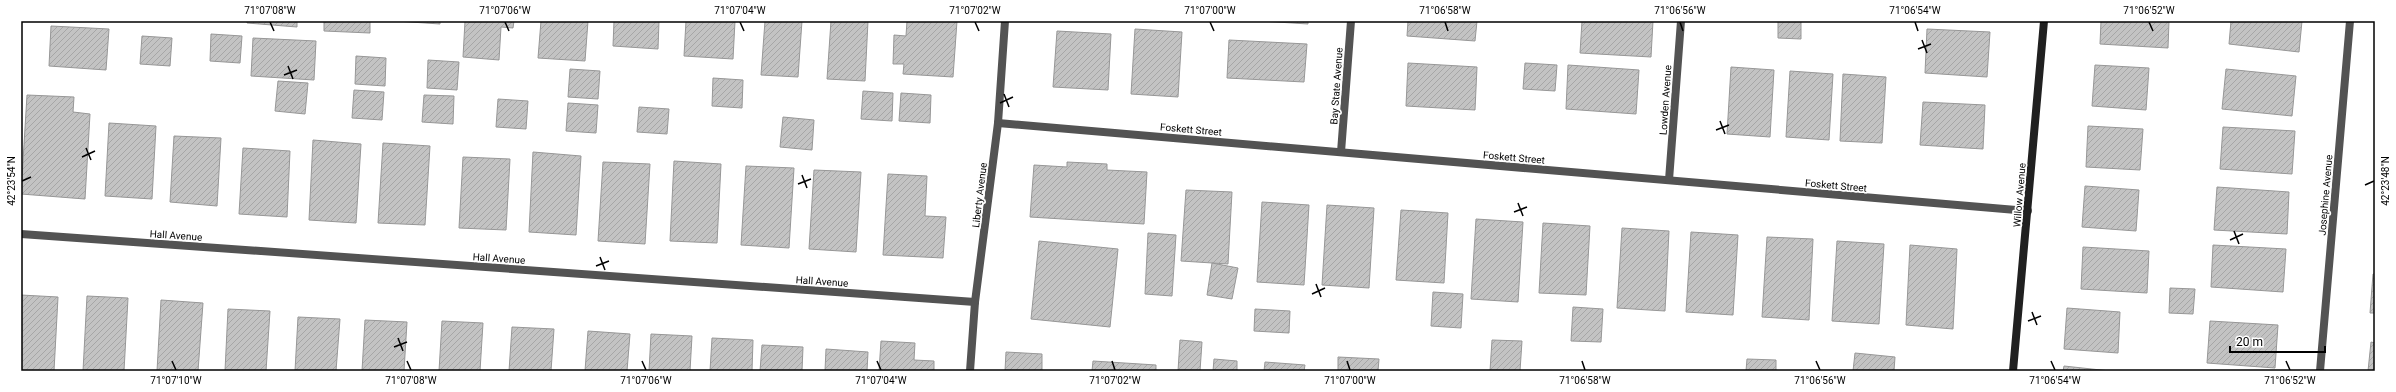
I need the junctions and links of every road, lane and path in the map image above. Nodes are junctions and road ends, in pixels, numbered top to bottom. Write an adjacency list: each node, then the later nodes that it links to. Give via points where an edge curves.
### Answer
1 (1005, 21): 6 (street, Liberty Avenue)
2 (1351, 21): 7 (street, Bay State Avenue)
3 (1681, 21): 8 (street, Lowden Avenue)
4 (2044, 21): 9 (street, Willow Avenue)
5 (2350, 21): 14 (street, Josephine Avenue)
6 (998, 123): 7 (street, Foskett Street); 11 (street, Liberty Avenue)
7 (1341, 152): 8 (street, Foskett Street)
8 (1669, 180): 9 (street, Foskett Street)
9 (2028, 211): 13 (street, Willow Avenue)
10 (21, 234): 11 (street, Hall Avenue)
11 (975, 302): 12 (street, Liberty Avenue)
12 (970, 371)
13 (2013, 371)
14 (2320, 371)

